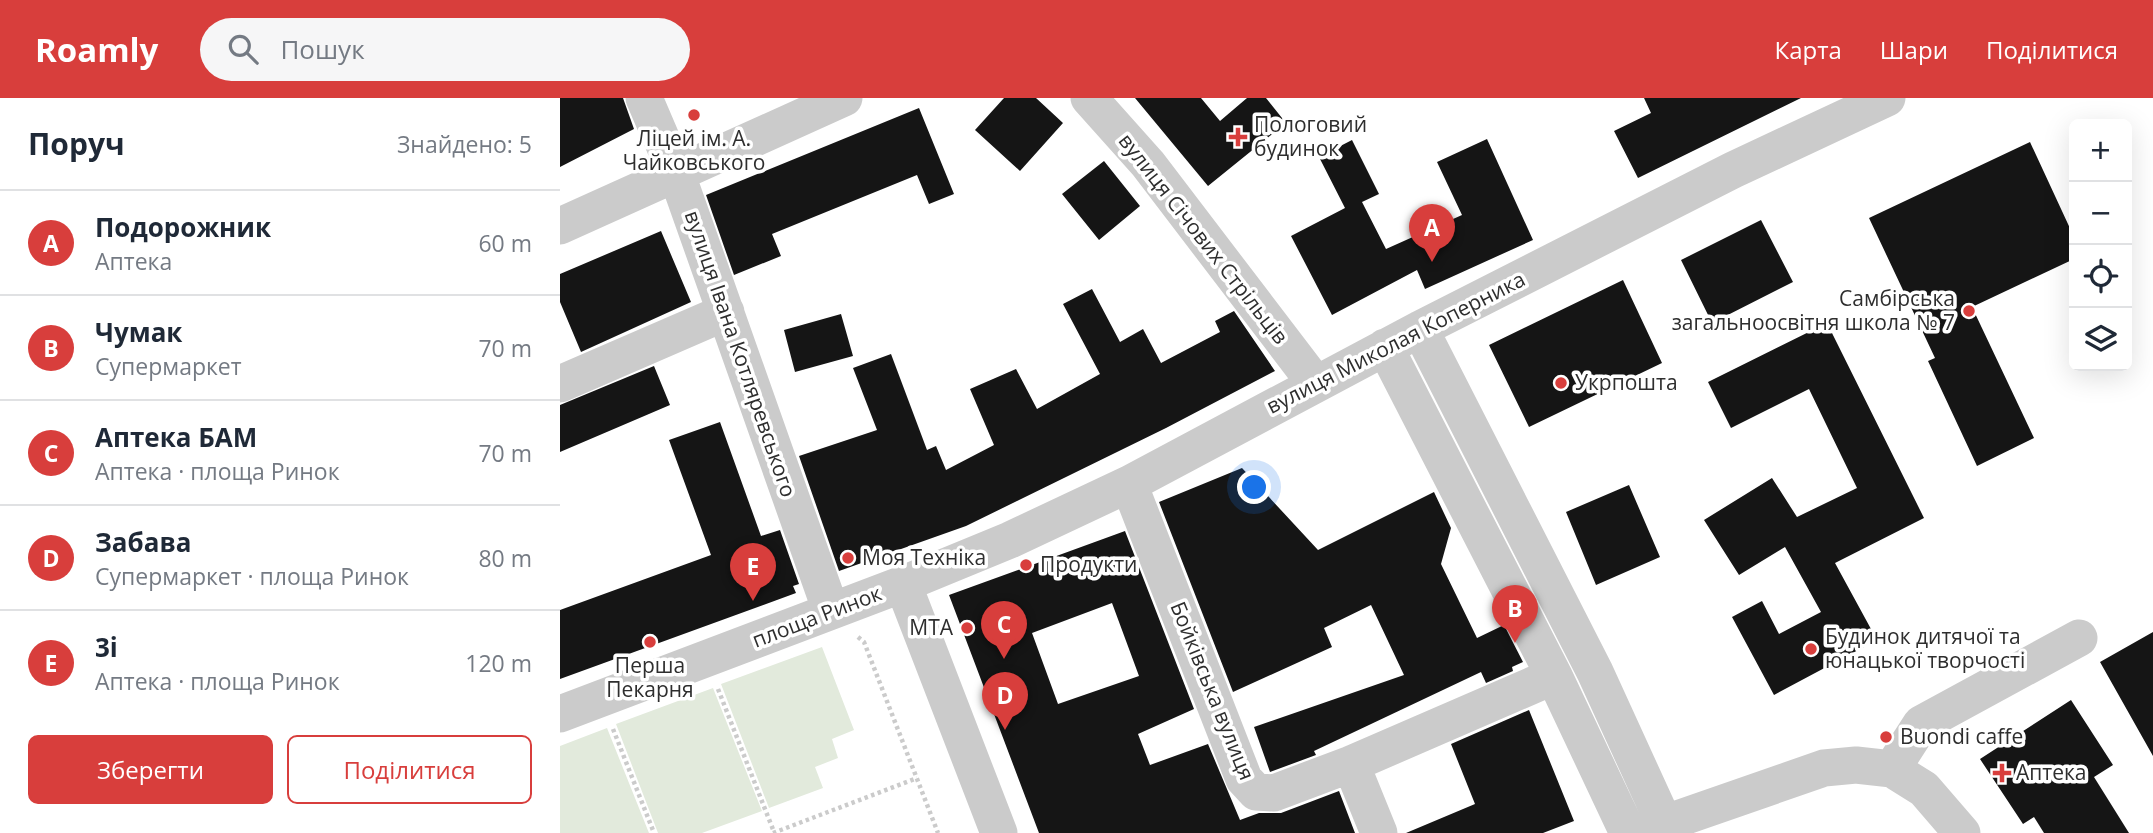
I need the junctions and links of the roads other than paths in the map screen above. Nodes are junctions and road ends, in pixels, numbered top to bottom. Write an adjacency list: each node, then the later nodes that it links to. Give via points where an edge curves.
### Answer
1 (644, 98): 5 (street, вулиця Івана Котляревського)
2 (844, 98): 5 (street)
3 (1089, 98): 10 (street, вулиця Січових Стрільців, via 1148,164)
4 (1887, 98): 8 (street, вулиця Миколая Коперника, via 1733,170)
5 (677, 175): 6 (street); 7 (street, вулиця Івана Котляревського)
6 (560, 226)
7 (726, 312): 11 (street); 14 (street, вулиця Івана Котляревського)
8 (1420, 329): 9 (street, вулиця Миколая Коперника); 20 (street, via 1595,672)
9 (1385, 347): 10 (street, вулиця Миколая Коперника); 16 (street)
10 (1315, 383): 12 (street, вулиця Миколая Коперника)
11 (560, 384)
12 (1129, 484): 13 (street, вулиця Миколая Коперника); 18 (street, Бойківська вулиця, via 1244,779 1256,792 1274,793)
13 (903, 584): 14 (street, площа Ринок); 21 (street, площа Ринок)
14 (841, 623): 17 (street, площа Ринок)
15 (2079, 638): 19 (street, via 1921,724)
16 (1555, 676): 18 (street, Бойківська вулиця); 23 (street)
17 (560, 714)
18 (1351, 764): 22 (street)
19 (1892, 769): 20 (street, via 1824,768); 24 (street, via 1924,789)
20 (1651, 828)
21 (999, 833)
22 (1379, 833)
23 (1628, 833)
24 (1962, 833)

